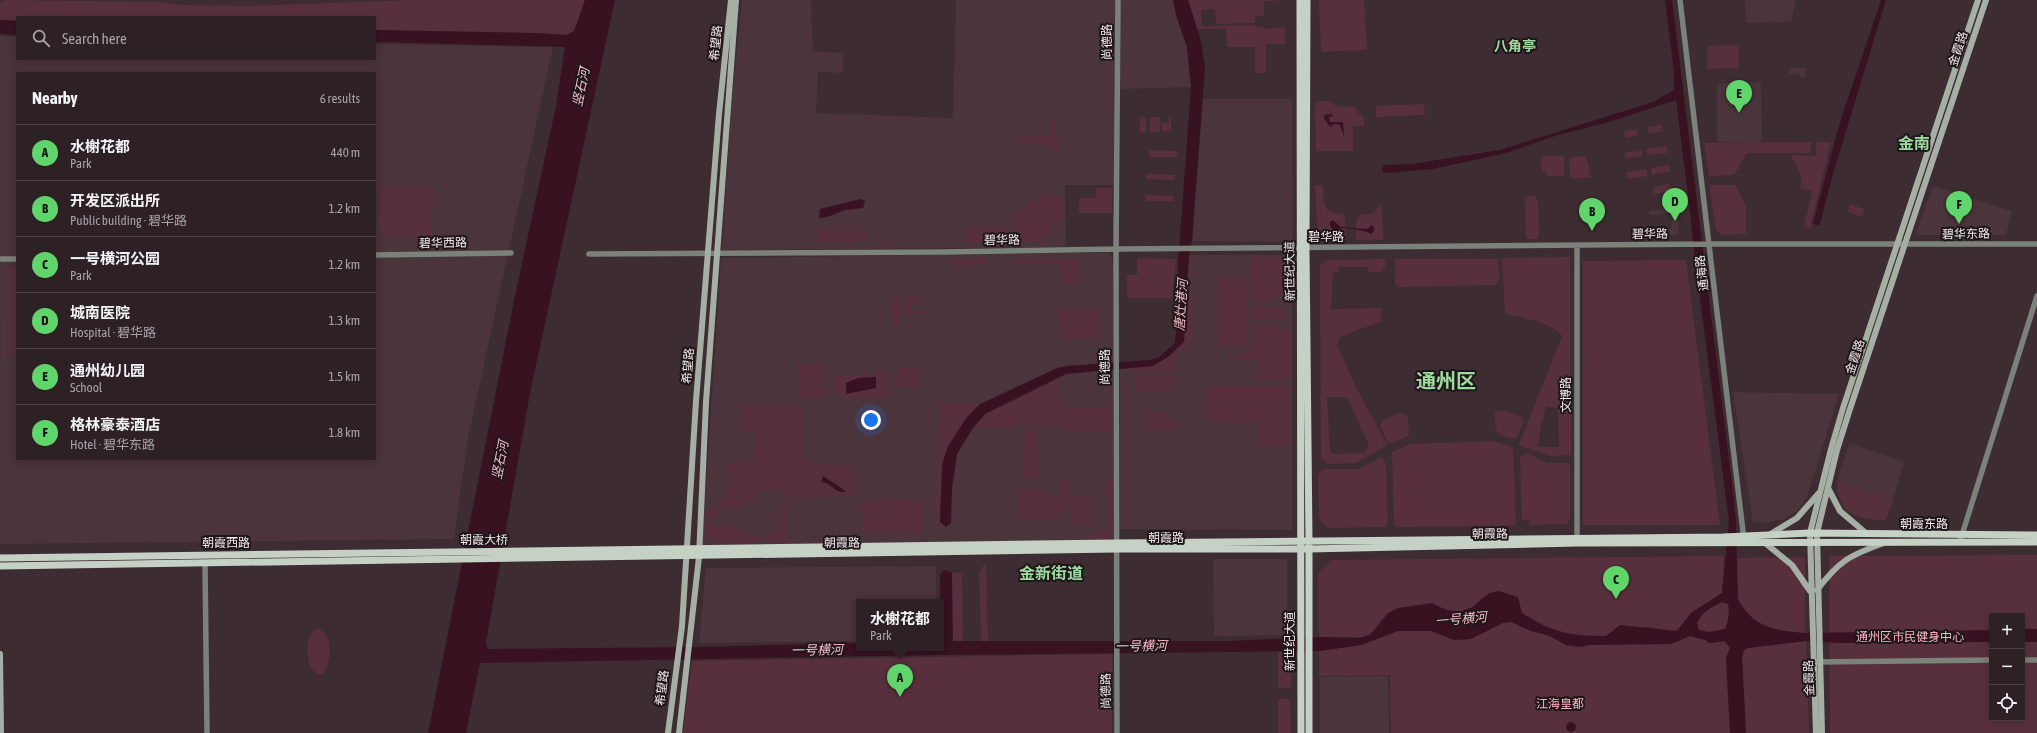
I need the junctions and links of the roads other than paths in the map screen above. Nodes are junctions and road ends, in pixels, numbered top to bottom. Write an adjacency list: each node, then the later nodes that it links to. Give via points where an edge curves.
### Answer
1 (731, 0): 18 (main road, 希望路)
2 (736, 0): 19 (main road, 希望路)
3 (1118, 0): 14 (street, 尚德路)
4 (1300, 0): 15 (main road, 新世纪大道)
5 (1307, 0): 15 (main road, 新世纪大道)
6 (1680, 0): 9 (street, 通海路)
7 (1978, 0): 11 (main road, 金霞路)
8 (1986, 0): 12 (main road, 金霞路)
9 (1710, 244): 11 (street, 碧华路); 13 (street, 碧华路); 31 (street, 通海路)
10 (2037, 244): 12 (street, 碧华东路)
11 (1896, 245): 12 (street, 碧华东路); 25 (main road, 金霞路, via 1843,408)
12 (1903, 245): 24 (main road, 金霞路, via 1845,424)
13 (1577, 246): 15 (street, 碧华路); 32 (street, 文博路)
14 (1116, 248): 15 (street, 碧华路); 19 (street, 碧华路); 39 (street, 尚德路)
15 (1303, 248): 37 (main road, 新世纪大道); 38 (main road, 新世纪大道)
16 (510, 253): 20 (street, 碧华西路)
17 (589, 254): 18 (street, 碧华路)
18 (708, 254): 19 (street, 碧华路); 40 (main road, 希望路)
19 (716, 254): 43 (main road, 希望路)
20 (376, 255)
21 (0, 259): 22 (street)
22 (16, 259)
23 (2037, 296): 30 (street)
24 (1828, 488): 26 (main road, 金霞路); 27 (main road, via 1840,511)
25 (1820, 492): 26 (main road, 金霞路); 28 (main road, via 1797,518)
26 (1814, 533): 27 (main road, 朝霞东路); 28 (main road, 朝霞路); 36 (main road, 金霞路)
27 (1867, 534): 30 (main road, 朝霞东路)
28 (1769, 535): 31 (main road, 朝霞路)
29 (2037, 535): 30 (main road, 朝霞东路)
30 (1961, 538): 33 (main road, 朝霞东路); 34 (main road, 朝霞东路)
31 (1741, 540): 32 (main road, 朝霞路); 35 (main road, 朝霞路)
32 (1577, 541): 38 (main road, 朝霞路)
33 (1887, 542): 36 (main road, 朝霞东路); 50 (main road, via 1863,550 1836,566)
34 (2037, 542)
35 (1765, 543): 36 (main road, 朝霞路); 51 (main road, via 1792,565)
36 (1814, 543): 50 (main road, 金霞路); 51 (main road, 金霞路)
37 (1301, 545): 38 (main road, 朝霞路); 39 (main road, 朝霞路); 52 (main road, 新世纪大道)
38 (1309, 545): 52 (main road, 新世纪大道)
39 (1116, 546): 43 (main road, 朝霞路); 64 (street, 尚德路)
40 (686, 549): 42 (main road, 朝霞路); 43 (main road, 朝霞路); 44 (main road, 希望路)
41 (453, 551): 42 (main road, 朝霞大桥); 45 (main road, 朝霞西路)
42 (516, 551)
43 (699, 553): 44 (main road, 朝霞路); 63 (main road, 希望路)
44 (686, 557): 47 (main road, 朝霞路); 62 (main road, 希望路, via 682,626)
45 (0, 558)
46 (452, 559): 47 (main road, 朝霞大桥); 48 (main road, 朝霞西路)
47 (515, 559)
48 (205, 563): 49 (main road, 朝霞西路); 61 (street)
49 (0, 566)
50 (1817, 590): 53 (main road, 金霞路)
51 (1812, 595): 53 (main road, 金霞路, via 1812,630)
52 (1305, 634): 54 (main road, 新世纪大道)
53 (1816, 648): 59 (main road, 金霞路)
54 (1305, 653): 65 (main road, 新世纪大道); 66 (main road, 新世纪大道)
55 (0, 654): 60 (main road)
56 (1989, 660): 59 (street)
57 (2025, 660): 58 (street)
58 (2037, 660)
59 (1816, 662): 67 (main road, 金霞路); 68 (main road, 金霞路)
60 (1, 733)
61 (206, 733)
62 (668, 733)
63 (679, 733)
64 (1117, 733)
65 (1301, 733)
66 (1309, 733)
67 (1816, 733)
68 (1822, 733)

